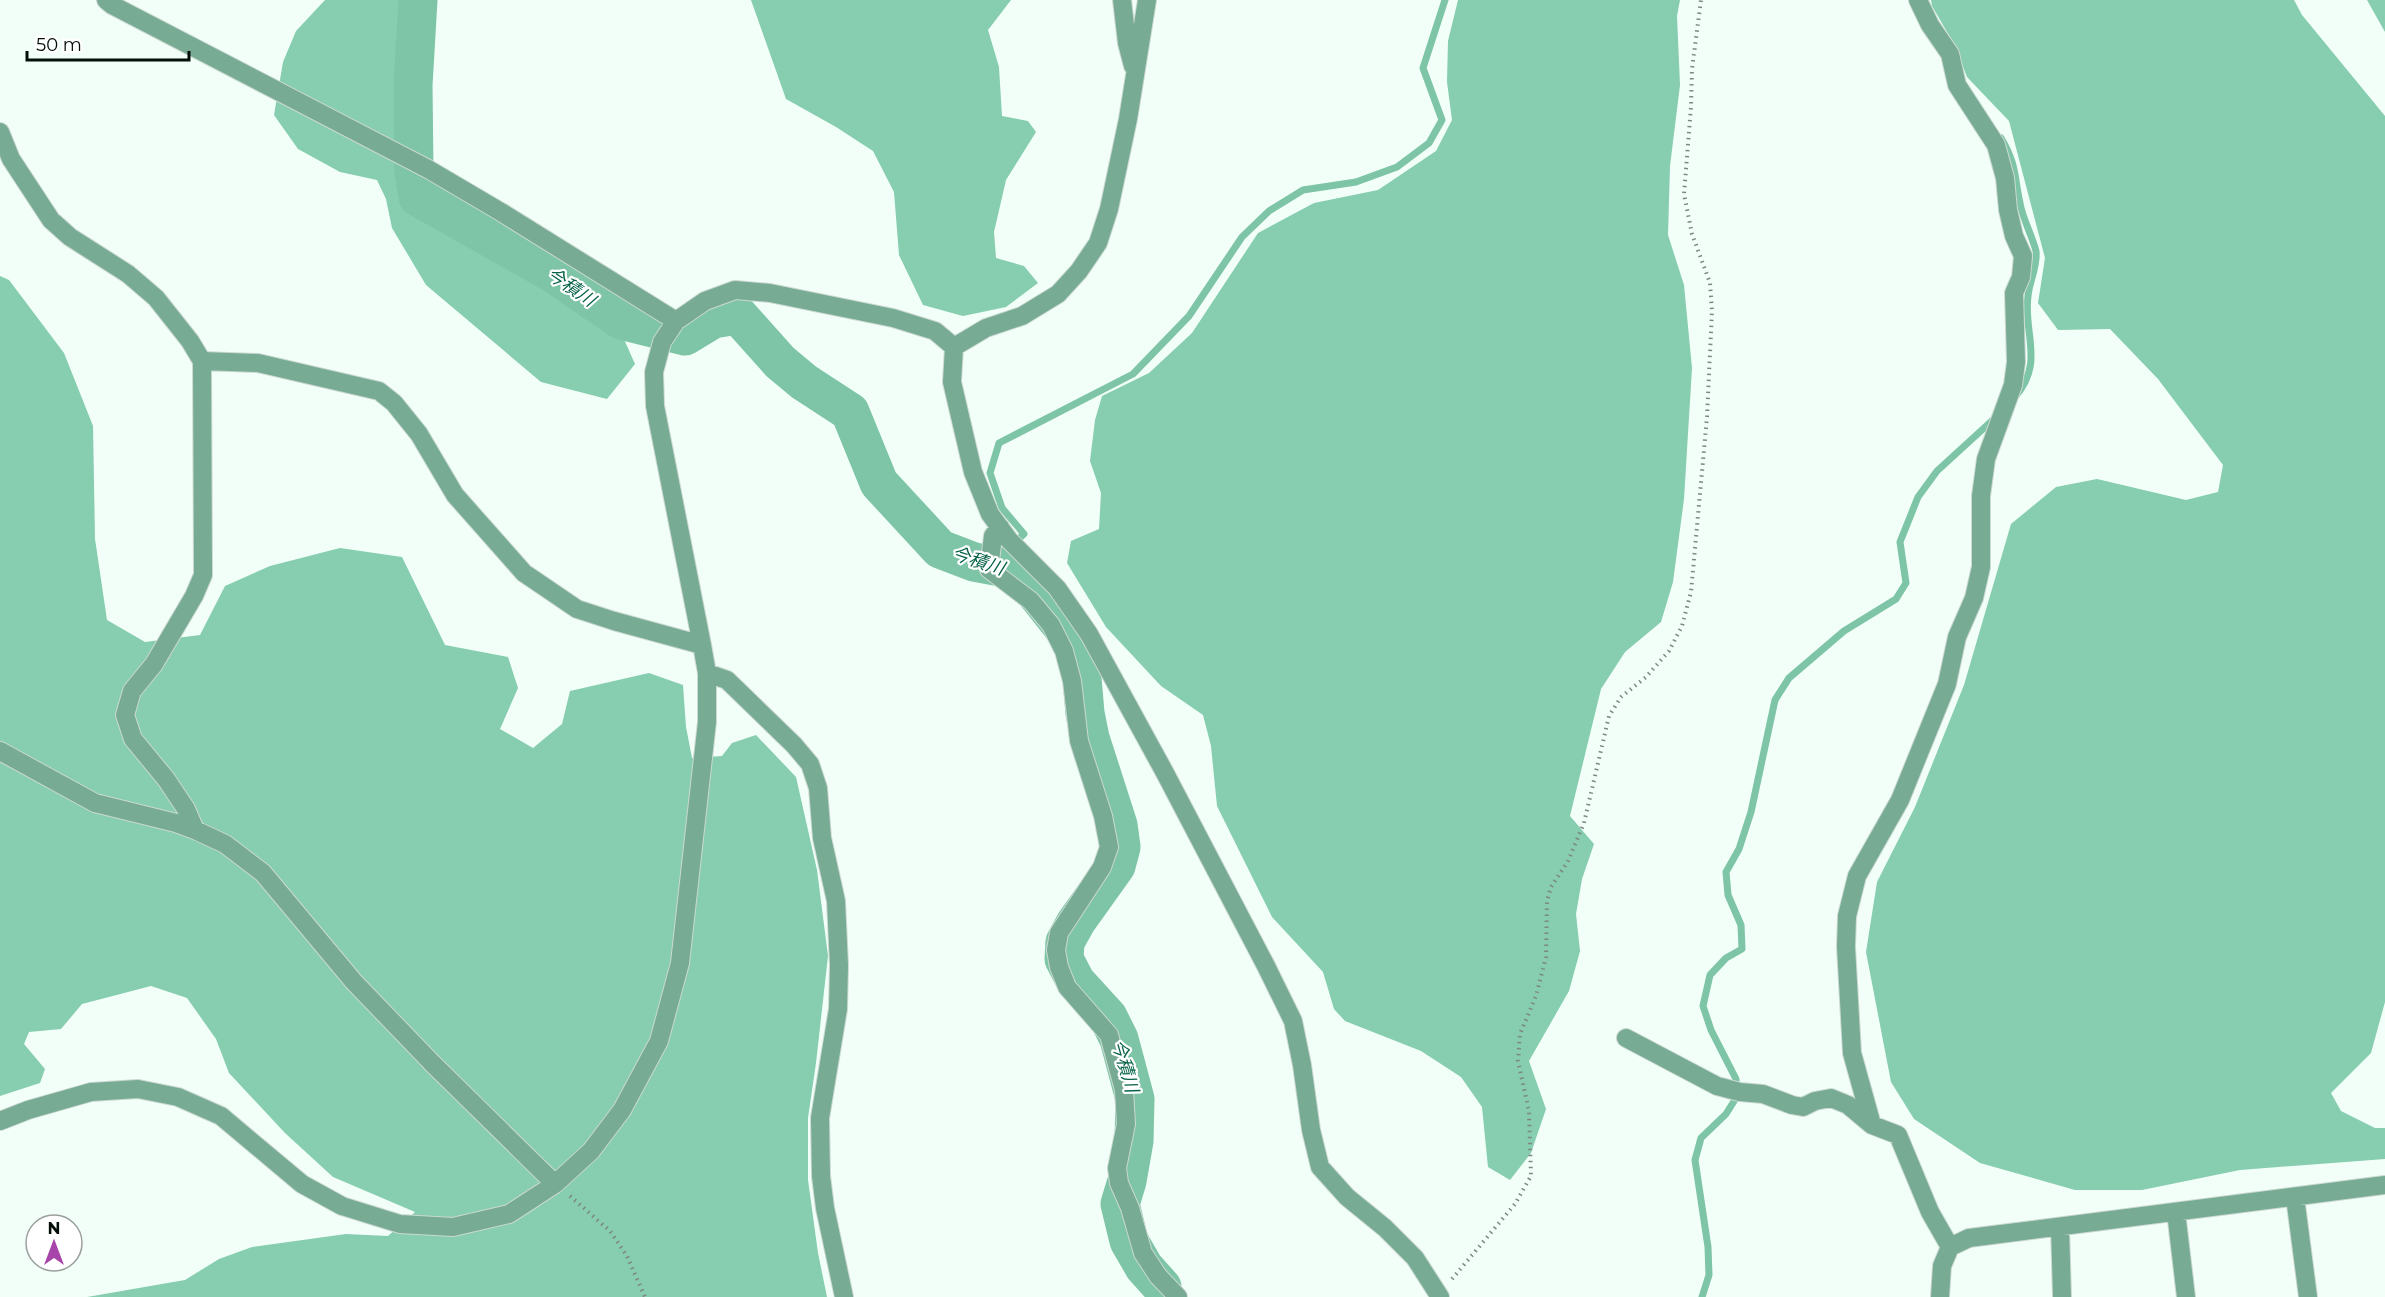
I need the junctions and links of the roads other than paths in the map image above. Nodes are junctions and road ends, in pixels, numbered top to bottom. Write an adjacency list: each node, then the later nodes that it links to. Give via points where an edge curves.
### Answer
1 (106, 0): 7 (street, via 428,169)
2 (1122, 0): 5 (street)
3 (1147, 0): 5 (street)
4 (1918, 0): 17 (street, via 1950,54 1957,85 1996,145 2014,237 2023,256 2021,277 2014,293 2013,385 1986,459 1980,496 1980,567 1974,598 1957,637 1947,684 1900,800 1857,876 1847,916 1852,1053)
5 (1135, 72): 8 (street, via 1109,209 1098,243 1058,294 1022,316 986,328)
6 (0, 132): 9 (street, via 11,159 51,220 156,298)
7 (676, 321): 8 (street, via 705,301 735,290 771,293 894,318 935,331); 11 (street, via 662,342 654,372 655,406)
8 (954, 346): 10 (street, via 952,382 973,472 990,514)
9 (202, 361): 11 (street, via 258,363 379,391 419,434 455,495 524,573 577,609); 14 (street, via 203,575 154,664 132,691 125,715 133,739 186,808)
10 (1000, 527): 24 (street, via 1057,588 1089,634 1266,966 1293,1022 1320,1167 1415,1258); 26 (street, via 993,536 989,569 1030,601 1051,625 1064,651 1079,741 1109,847 1102,867 1059,933 1059,967 1067,987 1109,1035 1124,1090 1126,1124 1117,1168 1119,1183 1143,1253)
11 (702, 645): 12 (street)
12 (707, 673): 18 (street, via 707,722 680,963 659,1041 622,1110 591,1151); 25 (street, via 727,680 794,746 810,765 818,788 822,838 836,901 839,965 838,1009 820,1118 821,1176)
13 (0, 751): 14 (street, via 95,803)
14 (195, 830): 18 (street, via 225,844 263,873 354,982)
15 (1626, 1038): 17 (street, via 1717,1086 1763,1094 1803,1107 1831,1098 1848,1105)
16 (0, 1121): 18 (street, via 91,1092 138,1089 178,1097 221,1116 302,1184 342,1206 400,1224 453,1227 509,1214)
17 (1872, 1125): 23 (street, via 1898,1135 1930,1212)
18 (555, 1184)
19 (2385, 1185): 20 (street)
20 (2295, 1197): 21 (street); 30 (street)
21 (2176, 1212): 22 (street); 29 (street)
22 (2060, 1227): 23 (street, via 1969,1238); 28 (street)
23 (1950, 1247): 27 (street, via 1942,1266)
24 (1440, 1296)
25 (844, 1297)
26 (1178, 1297)
27 (1940, 1297)
28 (2061, 1297)
29 (2186, 1297)
30 (2308, 1297)

